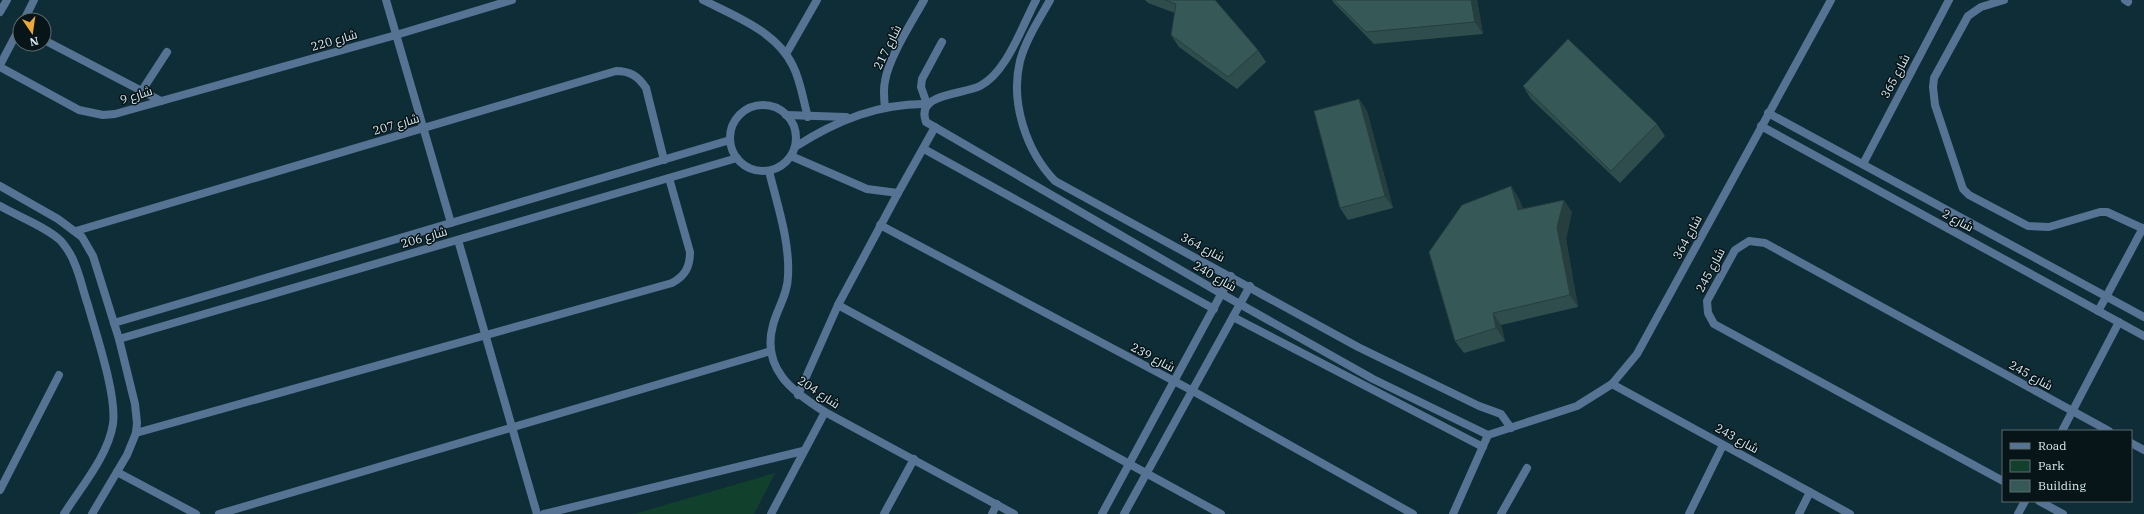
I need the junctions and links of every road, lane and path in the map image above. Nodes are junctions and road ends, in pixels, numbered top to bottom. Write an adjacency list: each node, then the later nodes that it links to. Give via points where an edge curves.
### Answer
1 (7, 0): 14 (street)
2 (34, 0): 15 (street)
3 (386, 0): 16 (street)
4 (512, 0): 16 (street, شارع 220)
5 (703, 0): 13 (street)
6 (817, 0): 21 (street)
7 (924, 0): 26 (street, شارع 217, via 890,66 883,94)
8 (1036, 0): 25 (street, via 1006,58 993,77 980,86 934,99)
9 (1050, 0): 51 (street, شارع 364, via 1028,39 1020,62 1018,84 1018,102 1024,129 1045,170 1055,181)
10 (1831, 0): 27 (street, شارع 364)
11 (1949, 0): 40 (street, شارع 365)
12 (2004, 0): 48 (street, via 1981,7 1968,16 1934,78 1935,105 1963,189 1969,195 2028,226 2049,226 2106,212)
13 (717, 3): 21 (street, via 768,35)
14 (0, 12)
15 (28, 12)
16 (396, 35): 24 (street, شارع 220); 33 (street)
17 (942, 42): 25 (street, via 922,79 921,87)
18 (12, 43): 22 (street)
19 (52, 44): 23 (street, شارع 9)
20 (167, 52): 23 (street)
21 (786, 54): 30 (street, via 798,79)
22 (0, 66): 24 (street, شارع 9, via 79,110 91,114 115,114)
23 (141, 92): 24 (street, شارع 9)
24 (161, 101)
25 (927, 104): 26 (street); 32 (street, شارع 240, via 923,114 926,122)
26 (885, 108): 29 (street)
27 (1768, 113): 31 (street, شارع 364); 40 (street, شارع 2)
28 (786, 115): 30 (street); 34 (street, via 777,108 766,106 750,109 737,119); 35 (street, via 793,124 796,135)
29 (850, 116): 30 (street); 35 (street)
30 (808, 117)
31 (1761, 126): 58 (street, شارع 2); 69 (street, شارع 364, via 1637,354)
32 (935, 127): 36 (street); 53 (street, شارع 240)
33 (423, 129): 39 (street, شارع 207, via 616,71 625,71 641,80 646,88); 46 (street); 49 (street, شارع 207)
34 (730, 140): 38 (street); 39 (street, شارع 206)
35 (795, 147): 37 (street)
36 (924, 149): 44 (street); 57 (street)
37 (791, 156): 41 (street, via 784,164); 44 (street, via 866,189)
38 (737, 158): 41 (street, via 749,168); 42 (street, شارع 206)
39 (664, 160): 46 (street, شارع 206)
40 (1863, 164): 54 (street, شارع 2)
41 (769, 171): 66 (street, شارع 204, via 789,263 786,291 770,338)
42 (669, 178): 50 (street, شارع 206); 63 (street, via 690,252 687,271 681,278 672,283)
43 (0, 186): 49 (street)
44 (898, 193): 47 (street)
45 (0, 206): 97 (street, via 48,232 60,240 68,250 99,344 112,397 113,424 108,441)
46 (451, 223): 62 (street, شارع 206)
47 (880, 225): 56 (street); 68 (street, شارع 239)
48 (2143, 228): 54 (street)
49 (76, 231): 62 (street, via 89,246)
50 (458, 240): 63 (street); 65 (street, شارع 206)
51 (1231, 276): 52 (street, شارع 364); 53 (street)
52 (1250, 286): 55 (street); 75 (street, شارع 364, via 1358,347 1479,406 1501,414)
53 (1222, 294): 55 (street, شارع 240); 57 (street)
54 (2106, 297): 58 (street); 60 (street, شارع 2)
55 (1241, 304): 59 (street); 79 (street, شارع 240, via 1373,379)
56 (838, 305): 71 (street); 86 (street)
57 (1214, 309): 68 (street)
58 (2098, 311): 61 (street, شارع 2)
59 (1234, 317): 70 (street); 82 (street)
60 (2144, 317)
61 (2119, 322): 64 (street, شارع 2); 72 (street)
62 (114, 323): 65 (street)
63 (486, 336): 74 (street); 78 (street)
64 (2144, 336)
65 (119, 339): 78 (street, via 135,404)
66 (771, 351): 71 (street, شارع 204, via 783,381); 74 (street)
67 (59, 375): 90 (street)
68 (1174, 381): 70 (street, شارع 239); 86 (street)
69 (1612, 384): 75 (street, شارع 364, via 1577,406); 81 (street, شارع 243)
70 (1191, 390): 89 (street); 110 (street, شارع 239)
71 (798, 395): 73 (street, شارع 204)
72 (2072, 411): 76 (street); 77 (street, شارع 245); 91 (street, شارع 245, via 1765,243 1749,241 1735,250 1707,301 1708,314 1714,324)
73 (825, 412): 84 (street); 85 (street, شارع 204)
74 (512, 428): 100 (street); 101 (street)
75 (1511, 428): 79 (street, شارع 364)
76 (2062, 430)
77 (2107, 430)
78 (136, 433): 88 (street)
79 (1488, 435): 82 (street)
80 (2132, 444): 83 (street)
81 (1723, 445): 93 (street, شارع 243); 113 (street)
82 (1483, 447): 111 (street)
83 (2144, 450)
84 (803, 451): 102 (street); 103 (street)
85 (914, 459): 96 (street, شارع 204); 104 (street)
86 (1129, 463): 89 (street); 107 (street)
87 (1527, 468): 112 (street)
88 (118, 472): 98 (street); 99 (street)
89 (1147, 473): 108 (street); 109 (street)
90 (3, 477): 92 (street)
91 (2002, 480)
92 (0, 490)
93 (1810, 492): 114 (street); 115 (street, شارع 243)
94 (2024, 502): 116 (street)
95 (2041, 502): 117 (street)
96 (997, 504): 105 (street); 106 (street, شارع 204)
97 (64, 514)
98 (92, 514)
99 (196, 514)
100 (219, 514)
101 (537, 514)
102 (544, 514)
103 (771, 514)
104 (884, 514)
105 (992, 514)
106 (1014, 514)
107 (1102, 514)
108 (1124, 514)
109 (1221, 514)
110 (1413, 514)
111 (1453, 514)
112 (1501, 514)
113 (1689, 514)
114 (1799, 514)
115 (1850, 514)
116 (2018, 514)
117 (2063, 514)

